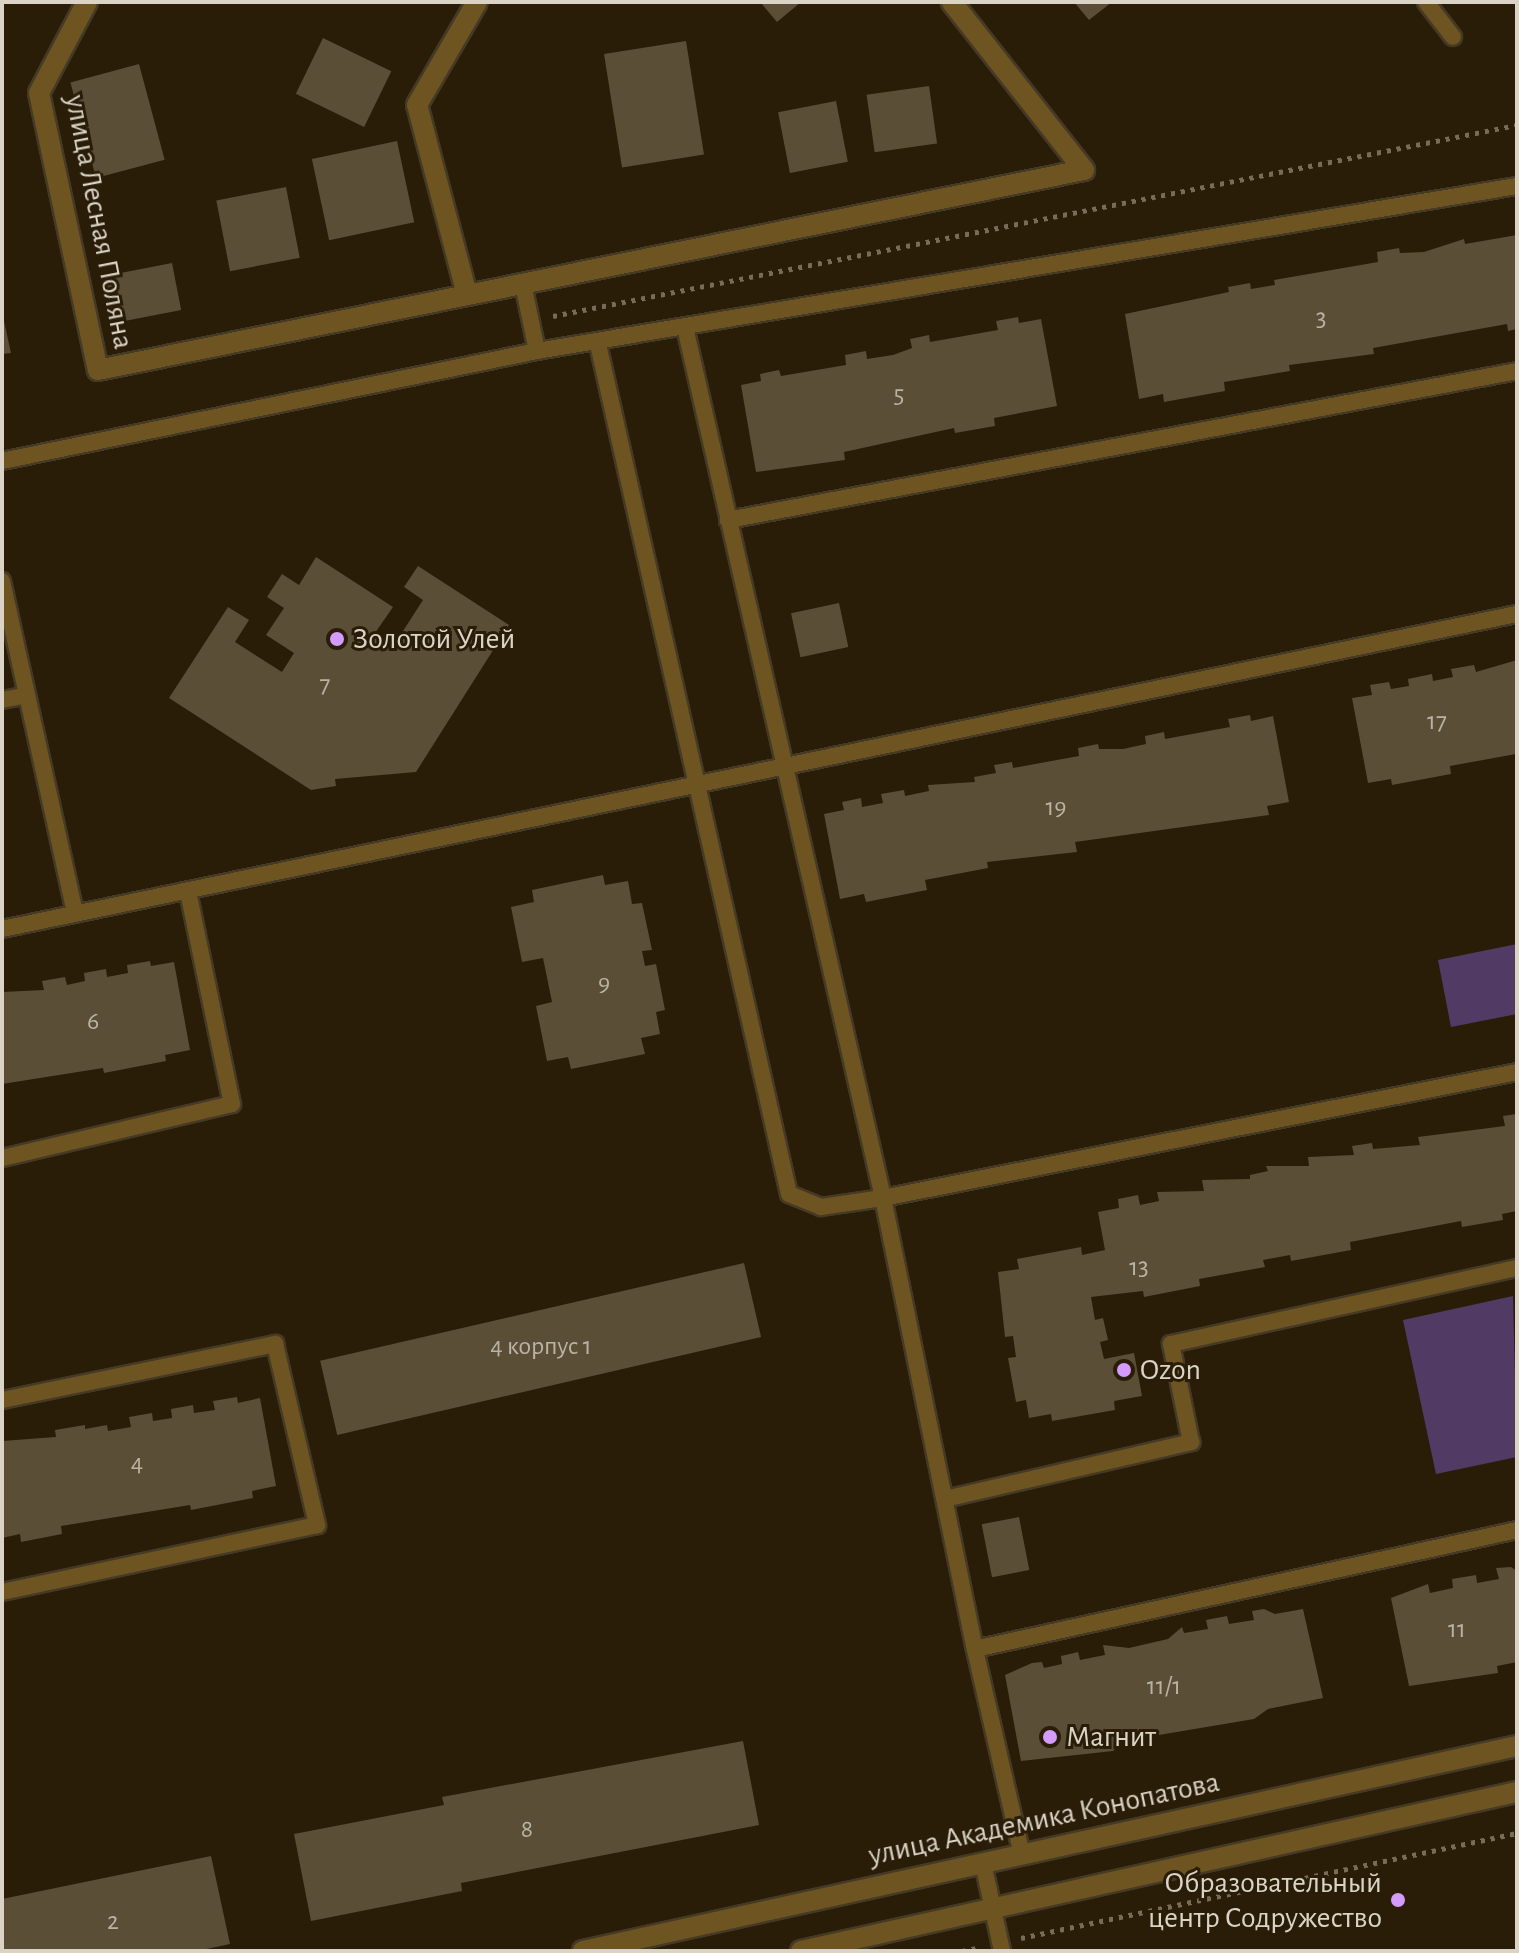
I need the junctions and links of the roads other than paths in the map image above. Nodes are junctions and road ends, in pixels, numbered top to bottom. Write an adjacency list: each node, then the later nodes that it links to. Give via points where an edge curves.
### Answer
1 (87, 2): 8 (street, улица Лесная Поляна, via 39,93 98,370)
2 (477, 2): 8 (street, via 417,105)
3 (952, 2): 7 (street, via 1084,170)
4 (1426, 2): 5 (lane)
5 (1453, 37)
6 (1517, 186): 9 (lane)
7 (523, 284): 8 (street); 11 (lane)
8 (467, 295)
9 (685, 327): 10 (lane); 14 (lane)
10 (598, 344): 11 (lane); 20 (lane)
11 (537, 351): 13 (lane)
12 (1517, 371): 14 (lane)
13 (2, 461)
14 (728, 520): 19 (lane)
15 (2, 581): 17 (lane)
16 (1517, 614): 19 (lane)
17 (27, 695): 18 (lane); 22 (lane)
18 (2, 700)
19 (784, 768): 20 (lane); 26 (lane)
20 (694, 785): 21 (lane); 26 (lane, via 789,1194 821,1207)
21 (188, 891): 22 (lane); 25 (lane, via 232,1104)
22 (75, 914): 23 (lane)
23 (2, 929)
24 (1517, 1072): 26 (lane)
25 (2, 1158)
26 (883, 1198): 29 (lane)
27 (1517, 1268): 29 (lane, via 1171,1344 1191,1442)
28 (2, 1400): 31 (lane, via 275,1344 317,1525)
29 (945, 1499): 32 (lane)
30 (1517, 1530): 32 (lane)
31 (2, 1592)
32 (975, 1649): 35 (lane)
33 (1517, 1746): 35 (street, улица Академика Конопатова)
34 (1517, 1792): 37 (street)
35 (1022, 1855): 36 (street, улица Академика Конопатова)
36 (983, 1863): 37 (lane); 39 (street, улица Академика Конопатова)
37 (992, 1908): 38 (lane); 40 (street)
38 (1001, 1947)
39 (583, 1951)
40 (801, 1951)

